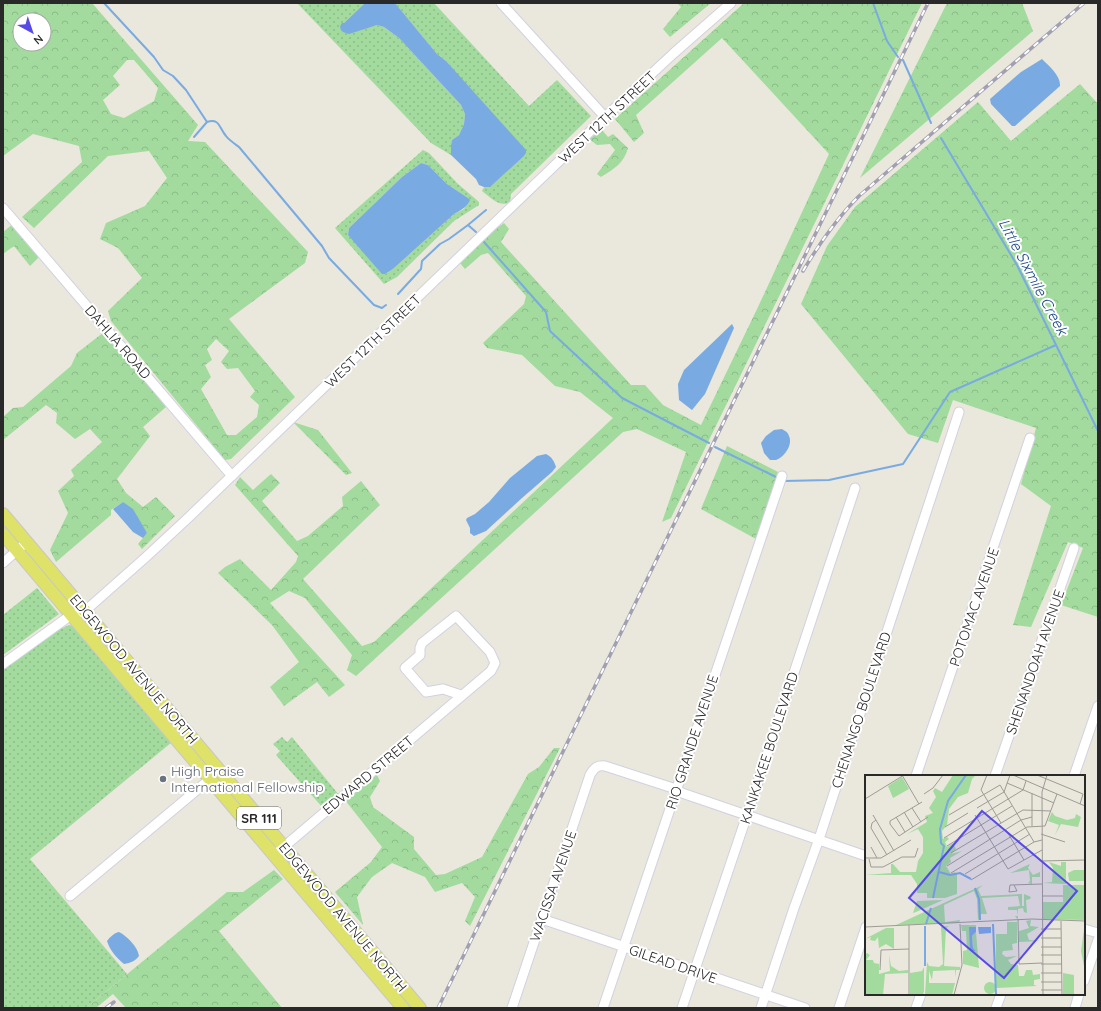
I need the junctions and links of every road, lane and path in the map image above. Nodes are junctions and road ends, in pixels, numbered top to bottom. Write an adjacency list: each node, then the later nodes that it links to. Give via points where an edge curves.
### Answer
1 (502, 3): 3 (street)
2 (731, 3): 3 (street, WEST 12TH STREET)
3 (605, 117): 7 (street, WEST 12TH STREET)
4 (3, 208): 7 (street, DAHLIA ROAD)
5 (959, 412): 29 (street, CHENANGO BOULEVARD)
6 (1030, 438): 23 (street, POTOMAC AVENUE)
7 (232, 476): 16 (street, WEST 12TH STREET)
8 (782, 476): 27 (street, RIO GRANDE AVENUE)
9 (855, 488): 28 (street, KANKAKEE BOULEVARD)
10 (3, 514): 12 (main road, EDGEWOOD AVENUE NORTH / SR 111)
11 (3, 534): 14 (main road, EDGEWOOD AVENUE NORTH / SR 111)
12 (27, 542): 14 (street); 16 (main road, EDGEWOOD AVENUE NORTH / SR 111)
13 (1074, 548): 24 (street, SHENANDOAH AVENUE)
14 (17, 551): 15 (street); 17 (main road, EDGEWOOD AVENUE NORTH / SR 111)
15 (3, 562)
16 (85, 611): 17 (street, WEST 12TH STREET); 21 (main road, EDGEWOOD AVENUE NORTH / SR 111)
17 (71, 615): 18 (street, WEST 12TH STREET); 22 (main road, EDGEWOOD AVENUE NORTH / SR 111)
18 (3, 664)
19 (461, 695): 19 (street, EDWARD STREET, via 491,671 495,663 490,652 456,616 422,643 420,655 405,668 426,692 443,689); 30 (street, EDWARD STREET)
20 (1098, 706): 25 (street)
21 (184, 728): 22 (street); 30 (main road, EDGEWOOD AVENUE NORTH / SR 111)
22 (174, 736): 26 (main road, EDGEWOOD AVENUE NORTH / SR 111)
23 (916, 775)
24 (995, 775)
25 (1074, 775)
26 (210, 779): 31 (main road, EDGEWOOD AVENUE NORTH / SR 111); 33 (street)
27 (676, 790): 28 (street); 34 (street, WACISSA AVENUE, via 605,766 597,766 590,775); 39 (street, RIO GRANDE AVENUE)
28 (747, 815): 29 (street); 40 (street, KANKAKEE BOULEVARD)
29 (819, 839): 32 (street); 42 (street, CHENANGO BOULEVARD)
30 (284, 847): 31 (street, EDWARD STREET); 46 (main road, EDGEWOOD AVENUE NORTH / SR 111)
31 (274, 855): 47 (main road, EDGEWOOD AVENUE NORTH / SR 111)
32 (865, 856)
33 (70, 896)
34 (542, 919): 39 (street, GILEAD DRIVE); 48 (street, WACISSA AVENUE)
35 (1085, 929): 37 (street)
36 (865, 930): 53 (street)
37 (1098, 933)
38 (1098, 940): 41 (street)
39 (624, 947): 40 (street, GILEAD DRIVE); 49 (street, RIO GRANDE AVENUE)
40 (694, 971): 42 (street, GILEAD DRIVE); 50 (street, KANKAKEE BOULEVARD)
41 (1085, 977)
42 (765, 995): 51 (street, CHENANGO BOULEVARD); 52 (street, GILEAD DRIVE)
43 (921, 995): 54 (street)
44 (1001, 995): 55 (street)
45 (1079, 995): 56 (street)
46 (417, 1007)
47 (403, 1008)
48 (512, 1008)
49 (604, 1008)
50 (682, 1008)
51 (761, 1008)
52 (805, 1008)
53 (839, 1008)
54 (916, 1008)
55 (996, 1008)
56 (1074, 1008)

